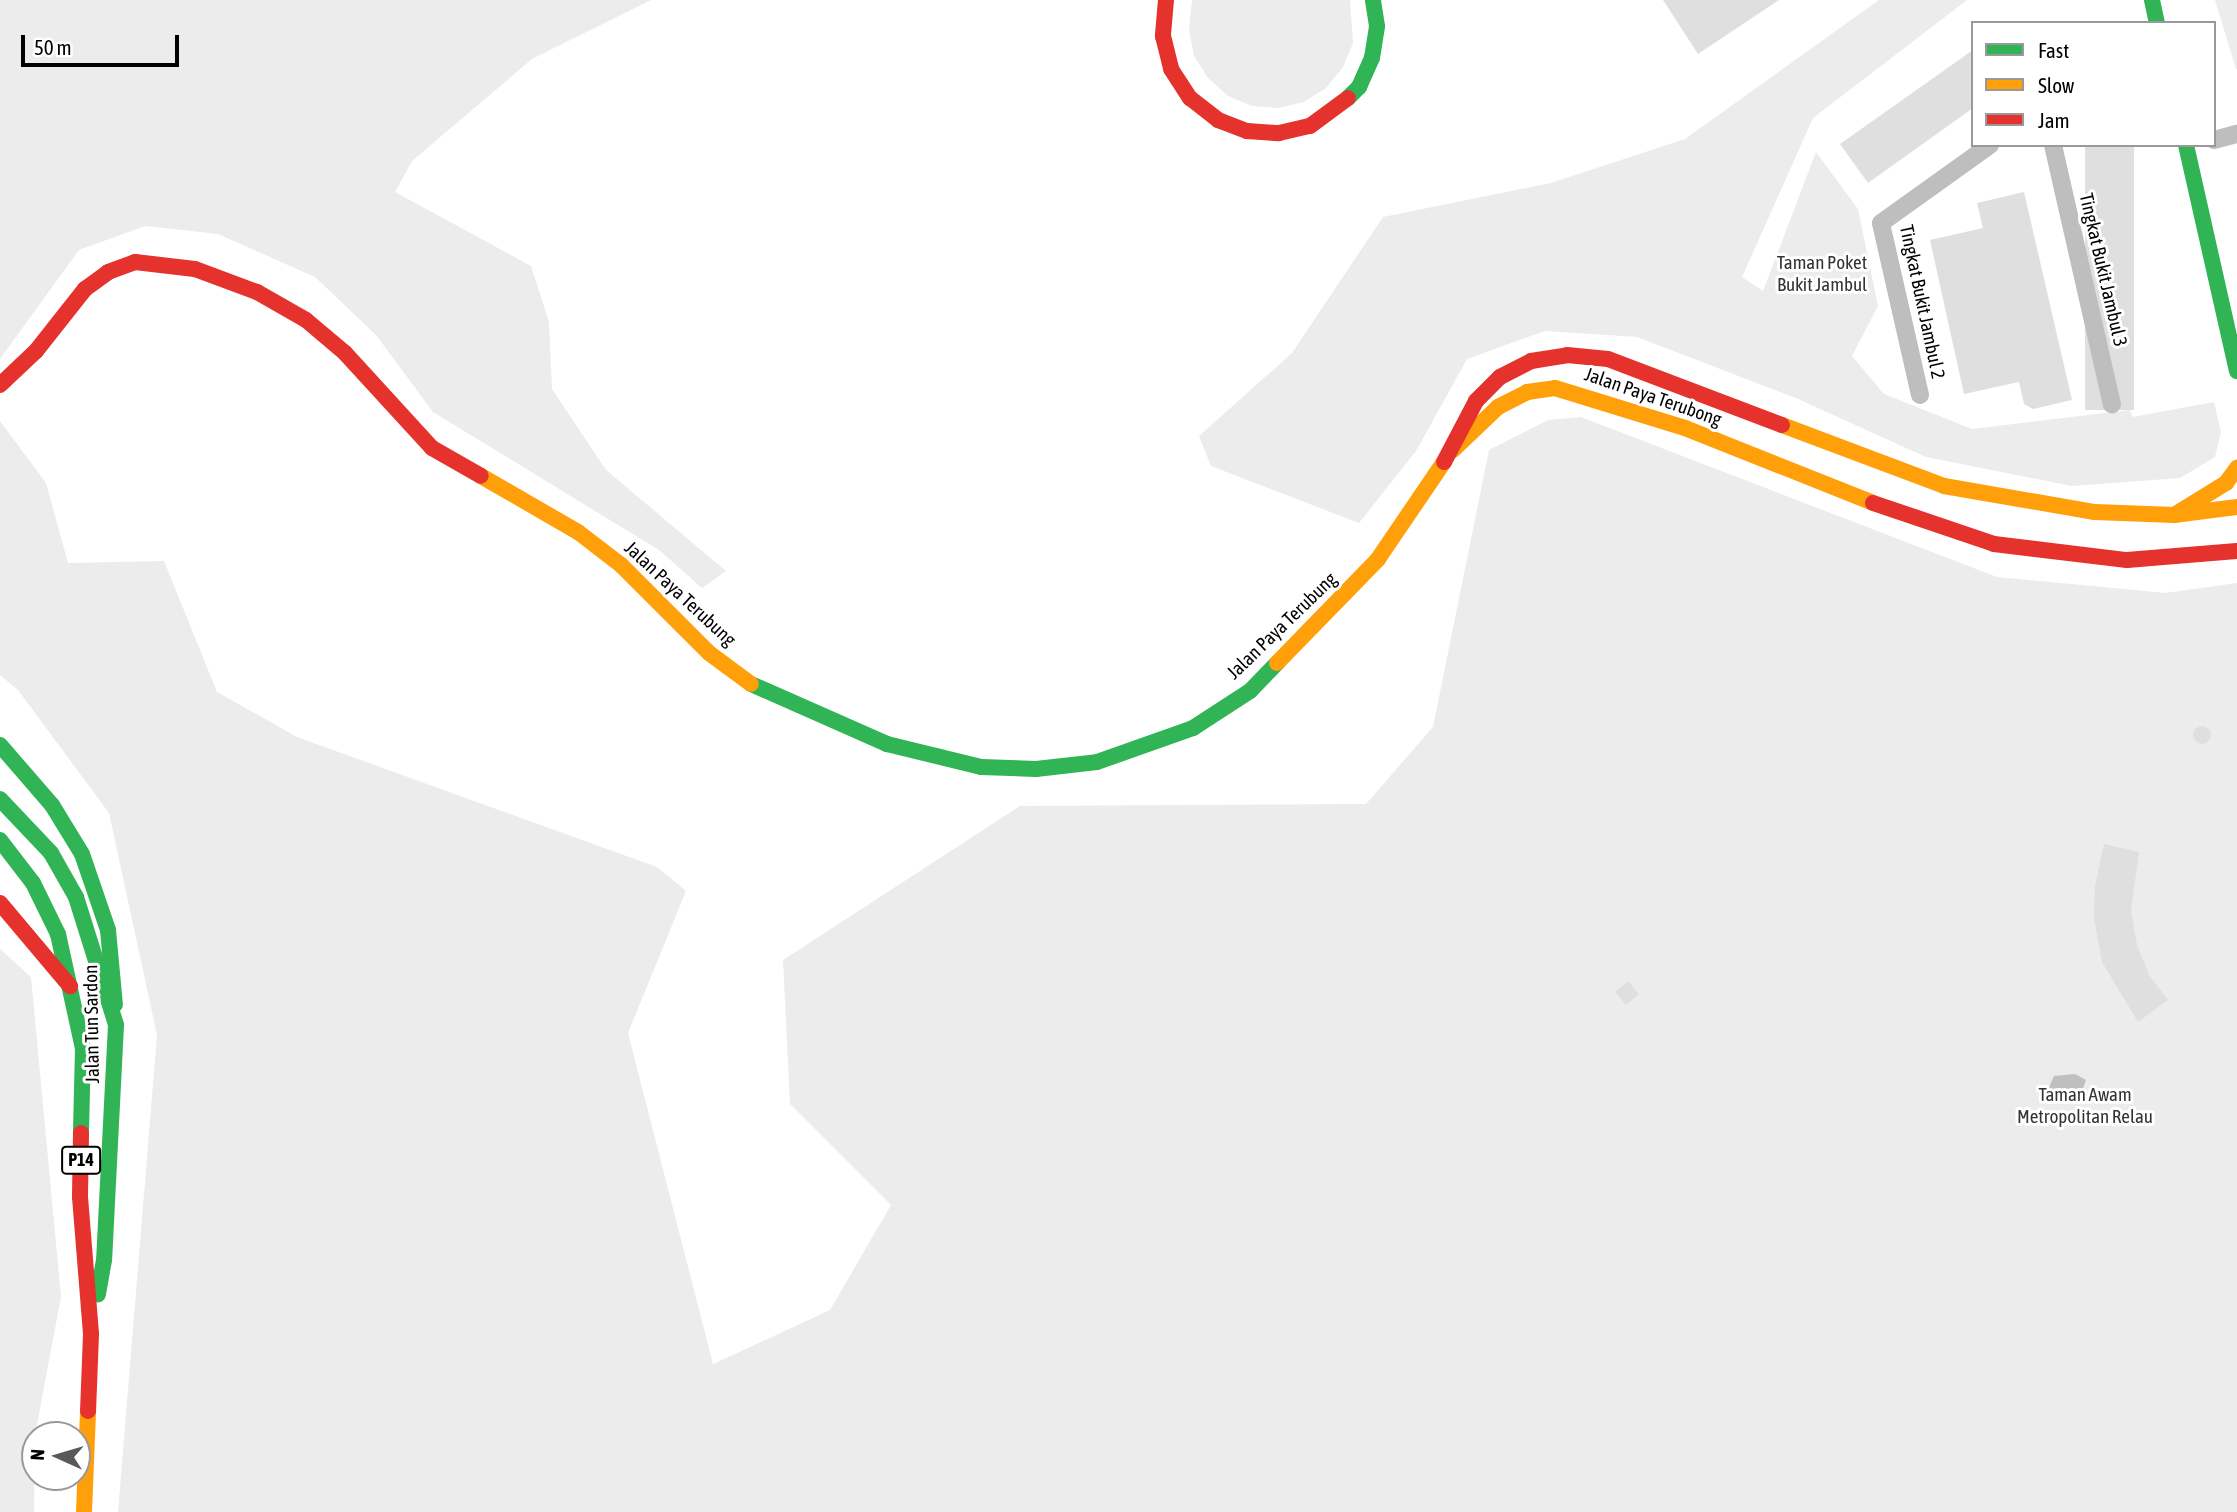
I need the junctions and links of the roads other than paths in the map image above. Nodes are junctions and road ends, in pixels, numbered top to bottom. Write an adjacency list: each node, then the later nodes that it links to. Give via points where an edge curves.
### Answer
1 (1166, 0): 2 (main road, via 1163,36 1171,69 1190,98 1218,120 1247,131 1279,133 1310,126 1337,110 1359,86 1372,58 1377,26)
2 (1373, 0)
3 (2152, 0): 4 (main road)
4 (2157, 21)
5 (2237, 134): 6 (street)
6 (2216, 139)
7 (1987, 147): 12 (street, Tingkat Bukit Jambul 2, via 1881,223)
8 (2053, 147): 13 (street, Tingkat Bukit Jambul 3)
9 (2188, 147): 10 (main road)
10 (2237, 371)
11 (0, 385): 14 (main road, Jalan Paya Terubung, via 37,351 85,289 108,272 135,261 195,269 257,292 306,320 345,353 432,448 578,532 621,565 709,653 754,686 887,744 981,767 1036,769 1097,762 1194,728 1250,691 1378,559)
12 (1920, 395)
13 (2112, 404)
14 (1452, 450): 17 (main road, Jalan Paya Terubong, via 1476,401 1500,377 1531,360 1567,355 1608,359 1944,486 2095,512); 20 (main road, Jalan Paya Terubong, via 1497,407 1527,391 1555,388 1685,428 1881,506 1994,544 2127,560)
15 (2237, 468): 17 (main road, via 2226,483)
16 (2237, 507): 17 (main road, Jalan Paya Terubong)
17 (2175, 515)
18 (2237, 541): 20 (main road)
19 (2237, 551): 20 (main road, Jalan Paya Terubong)
20 (2206, 555)
21 (0, 745): 26 (main road, Jalan Tun Sardon / P14, via 52,805 82,854 99,896 112,957)
22 (0, 799): 26 (main road, via 51,853 76,897)
23 (0, 840): 25 (main road, via 33,883 58,934)
24 (0, 903): 25 (main road, Jalan Tun Sardon / P14, via 38,943)
25 (70, 987): 27 (main road, Jalan Tun Sardon / P14, via 83,1049 80,1197)
26 (116, 1025): 27 (main road, Jalan Tun Sardon / P14, via 104,1260)
27 (91, 1334): 28 (main road, Jalan Tun Sardon / P14)
28 (84, 1512)

